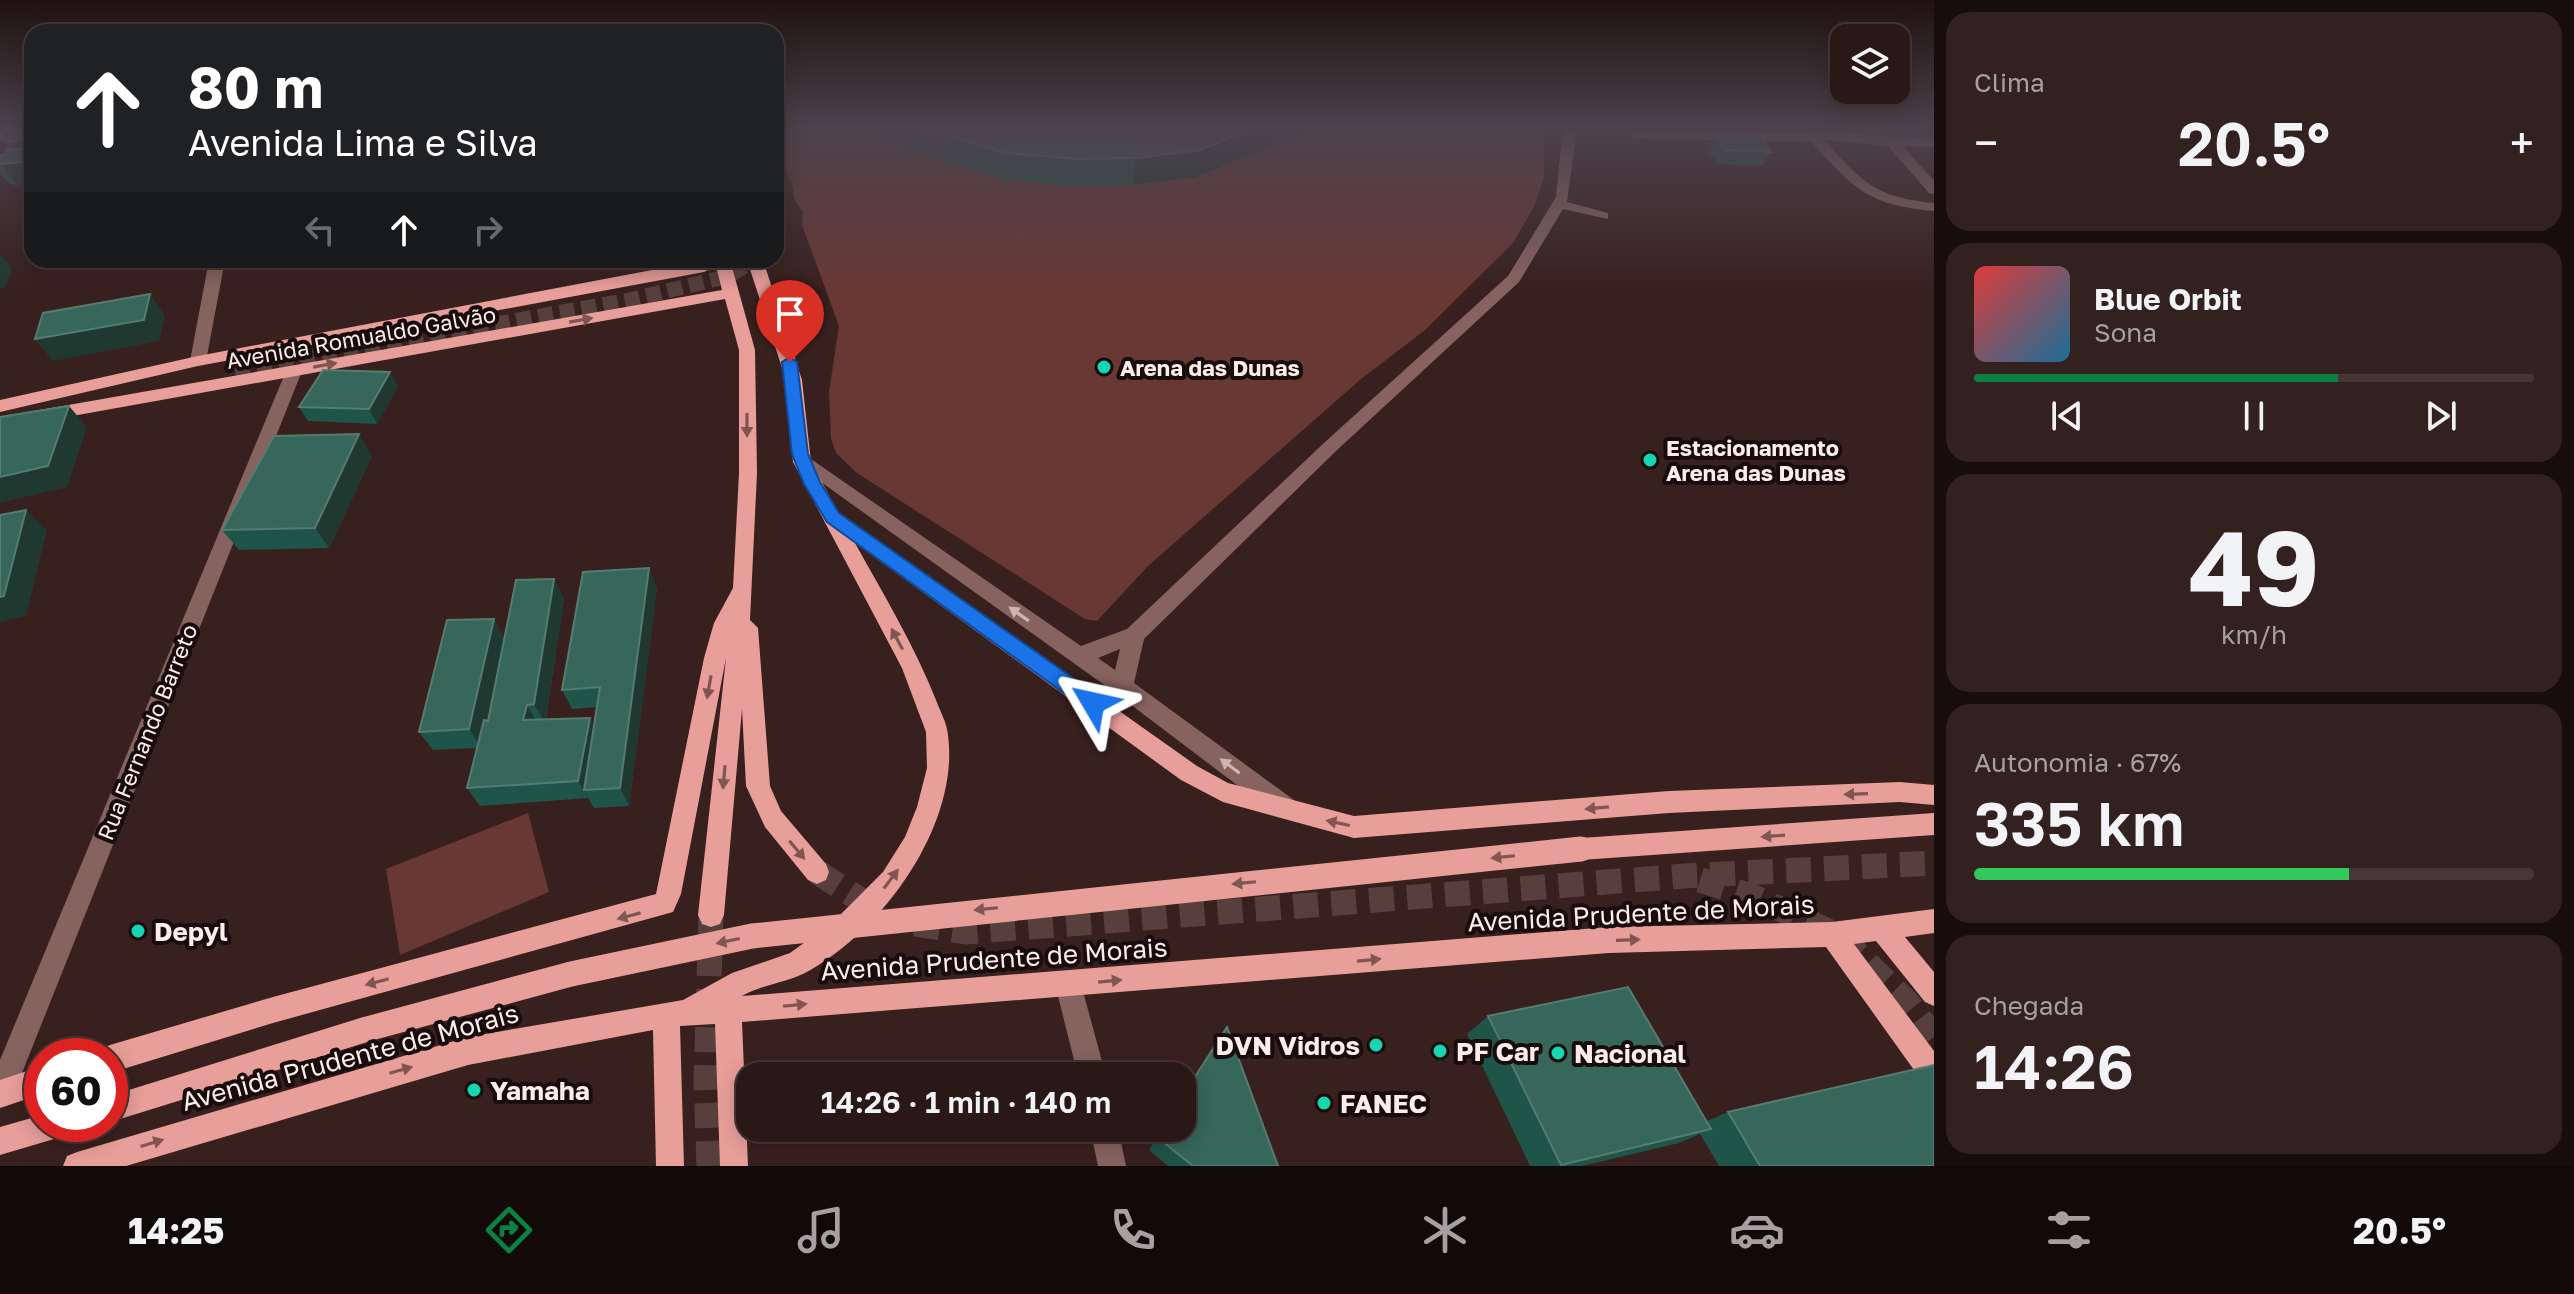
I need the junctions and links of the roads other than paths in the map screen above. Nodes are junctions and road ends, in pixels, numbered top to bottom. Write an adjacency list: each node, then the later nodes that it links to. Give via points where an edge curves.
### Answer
1 (1564, 181): 3 (street)
2 (1856, 181): 4 (street, via 1878,199)
3 (1559, 204): 5 (street); 18 (street, via 1514,279)
4 (1934, 207)
5 (1603, 216)
6 (215, 268): 11 (street)
7 (699, 268): 11 (main road, Avenida Romualdo Galvão)
8 (724, 268): 10 (main road)
9 (758, 268): 15 (main road, via 794,380)
10 (730, 293): 13 (main road, Avenida Romualdo Galvão, one-way to 10); 17 (main road, one-way to 17, via 747,350)
11 (198, 361): 14 (main road, Avenida Romualdo Galvão)
12 (235, 371): 14 (main road)
13 (294, 371): 14 (main road, Avenida Romualdo Galvão); 38 (street, Rua Fernando Barreto)
14 (1, 417)
15 (802, 462): 16 (main road); 19 (street, one-way to 15)
16 (833, 517): 22 (main road, via 1189,773 1223,792); 33 (main road, one-way to 16, via 741,982 797,963 842,931 892,880 929,807 938,768 937,732 912,667)
17 (743, 588): 24 (main road, one-way to 24, via 758,786 773,819); 25 (main road, one-way to 25); 34 (main road, one-way to 34, via 724,623 715,658 664,904)
18 (1134, 635): 19 (street); 20 (street)
19 (1079, 656): 20 (street)
20 (1122, 686): 22 (street, one-way to 20)
21 (1934, 795): 22 (main road, one-way to 22, via 1669,802 1365,827)
22 (1293, 813)
23 (1934, 824): 39 (main road, one-way to 39, bridge, via 1581,849 752,936 556,978 367,1029)
24 (817, 872)
25 (711, 915)
26 (1934, 921): 27 (main road, Avenida Prudente de Morais)
27 (1882, 928): 28 (main road, Avenida Prudente de Morais); 29 (main road)
28 (1832, 934): 30 (main road, Avenida Prudente de Morais, one-way to 28, via 1609,940); 36 (main road)
29 (1923, 966): 31 (main road)
30 (1068, 984): 32 (main road, Avenida Prudente de Morais, one-way to 30); 35 (street)
31 (1934, 993)
32 (728, 1008): 33 (main road, Avenida Prudente de Morais); 45 (main road)
33 (678, 1013): 43 (main road, Avenida Prudente de Morais, one-way to 33, via 468,1051); 44 (main road)
34 (128, 1054)
35 (1088, 1062)
36 (1934, 1074)
37 (24, 1086): 38 (main road)
38 (0, 1094)
39 (128, 1103)
40 (24, 1134): 41 (main road)
41 (0, 1141)
42 (1107, 1142): 46 (street)
43 (77, 1166)
44 (670, 1166)
45 (734, 1166)
46 (1112, 1166)

